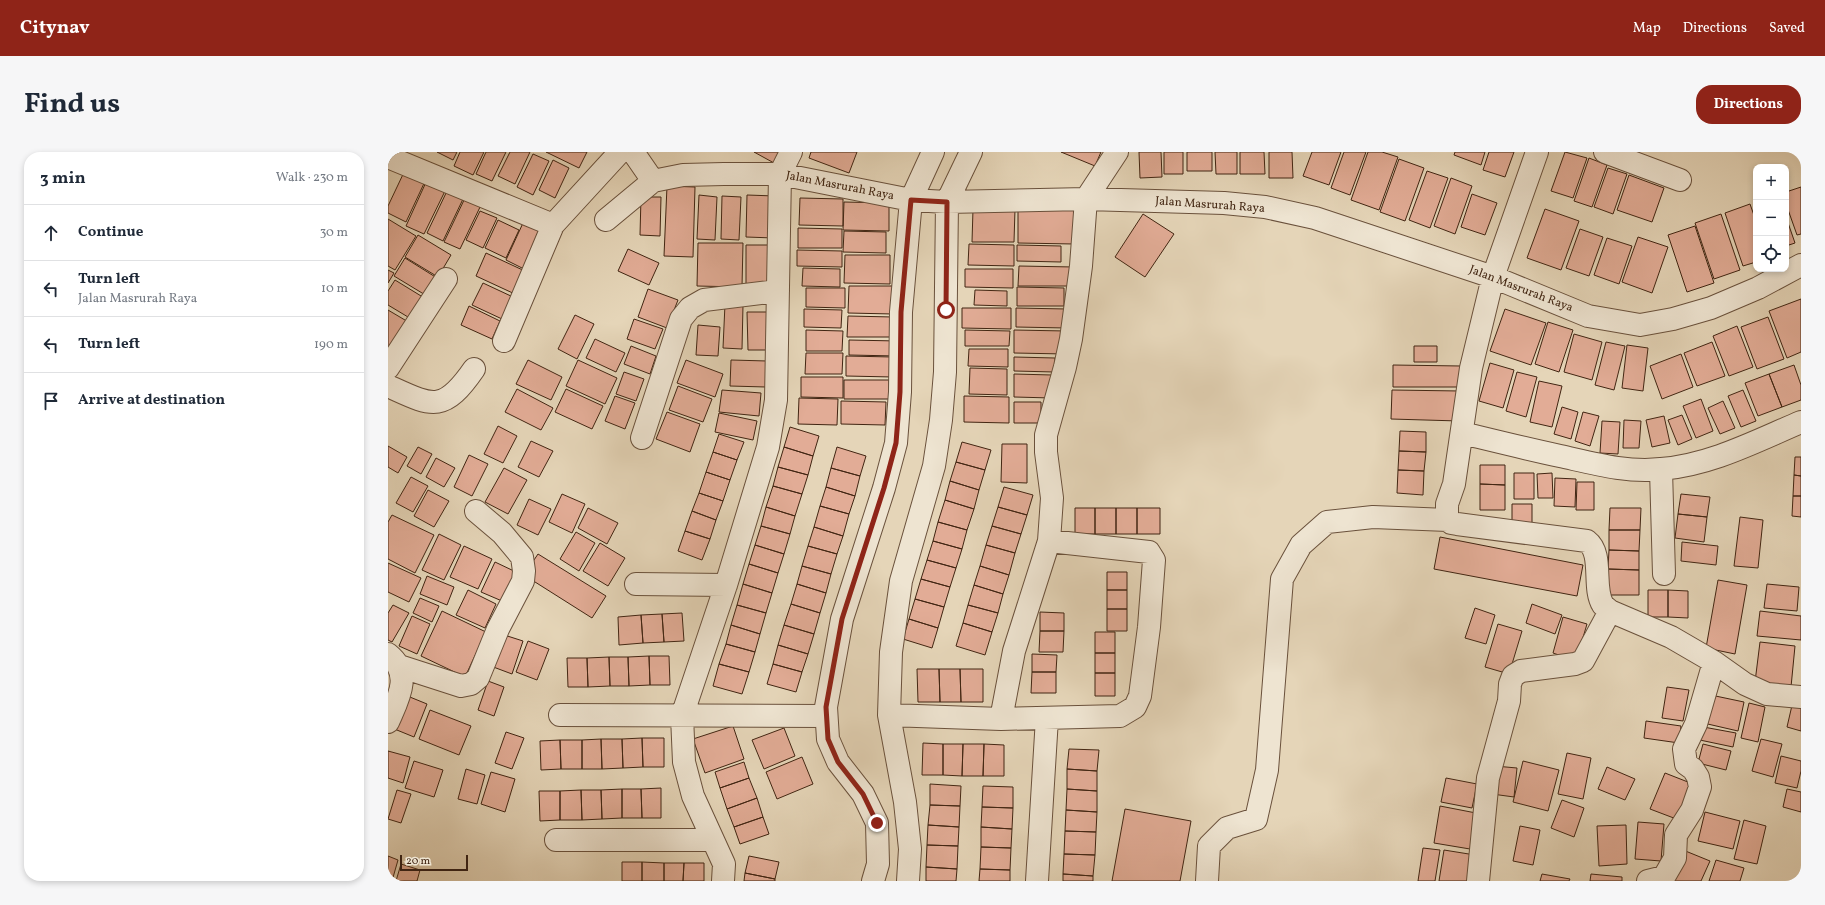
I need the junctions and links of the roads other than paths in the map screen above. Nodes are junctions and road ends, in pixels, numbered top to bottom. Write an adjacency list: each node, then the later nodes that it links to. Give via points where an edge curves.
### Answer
1 (620, 152): 17 (street)
2 (633, 152): 12 (street)
3 (791, 152): 10 (street)
4 (933, 152): 14 (street)
5 (971, 152): 15 (street)
6 (1117, 152): 13 (street)
7 (1537, 152): 19 (street)
8 (1606, 152): 11 (street)
9 (388, 158): 17 (street)
10 (780, 174): 12 (street, Jalan Masrurah Raya, via 683,175); 14 (street, Jalan Masrurah Raya); 21 (street)
11 (1680, 180)
12 (653, 182): 16 (street, Jalan Masrurah Raya)
13 (1086, 199): 15 (street, Jalan Masrurah Raya); 19 (street, Jalan Masrurah Raya, via 1224,203 1265,207 1315,218); 32 (street, via 1081,266 1071,339 1046,435 1052,492)
14 (911, 200): 15 (street, Jalan Masrurah Raya); 43 (street, via 901,312 900,392 896,443 842,619)
15 (947, 202): 41 (street, via 945,372 941,420 934,466 901,581 891,652)
16 (606, 220)
17 (553, 224): 22 (street)
18 (1801, 265): 19 (street, Jalan Masrurah Raya, via 1758,288 1711,308 1640,325 1588,316)
19 (1493, 277): 27 (street, via 1471,368)
20 (446, 279): 23 (street)
21 (778, 291): 28 (street, via 704,300 690,308 681,319); 35 (street, via 776,400 768,447)
22 (504, 341)
23 (388, 368)
24 (474, 370): 25 (street, via 452,396 440,402 431,403 416,399)
25 (388, 386)
26 (1801, 422): 29 (street, via 1727,454)
27 (1462, 433): 29 (street, via 1600,465); 31 (street)
28 (642, 438)
29 (1661, 470): 33 (street)
30 (476, 511): 37 (street, via 502,533 522,557 524,567 523,580 498,629 478,678 471,684 462,686)
31 (1448, 515): 36 (street, via 1451,523 1587,540 1593,545 1603,604); 53 (street, via 1373,517 1327,522 1301,545 1282,579 1267,770 1256,819 1227,828 1209,846)
32 (1048, 540): 44 (street, via 1149,552 1154,560 1149,627 1140,696 1135,707 1120,716); 45 (street, via 1014,651)
33 (1664, 574)
34 (636, 584): 35 (street)
35 (726, 585): 42 (street)
36 (1610, 612): 38 (street, via 1671,637); 54 (street, via 1583,661 1521,671 1513,676 1509,701 1488,778)
37 (394, 660): 46 (street, via 401,676 401,692)
38 (1714, 662): 39 (street, via 1745,684 1768,694); 55 (street, via 1696,724 1684,749 1686,764 1698,777 1700,787 1692,810 1676,835 1675,858 1664,876)
39 (1801, 697)
40 (560, 715): 42 (street)
41 (889, 715): 45 (street); 51 (street, via 905,802 910,849)
42 (682, 716): 43 (street); 48 (street, via 684,762 693,796)
43 (826, 716): 50 (street, via 828,739 838,762 863,794 877,823 878,864)
44 (1047, 718): 45 (street); 52 (street)
45 (1001, 719)
46 (388, 722)
47 (556, 840): 48 (street)
48 (713, 840): 49 (street, via 724,864)
49 (724, 881)
50 (874, 881)
51 (908, 881)
52 (1037, 881)
53 (1207, 881)
54 (1478, 881)
55 (1648, 881)

